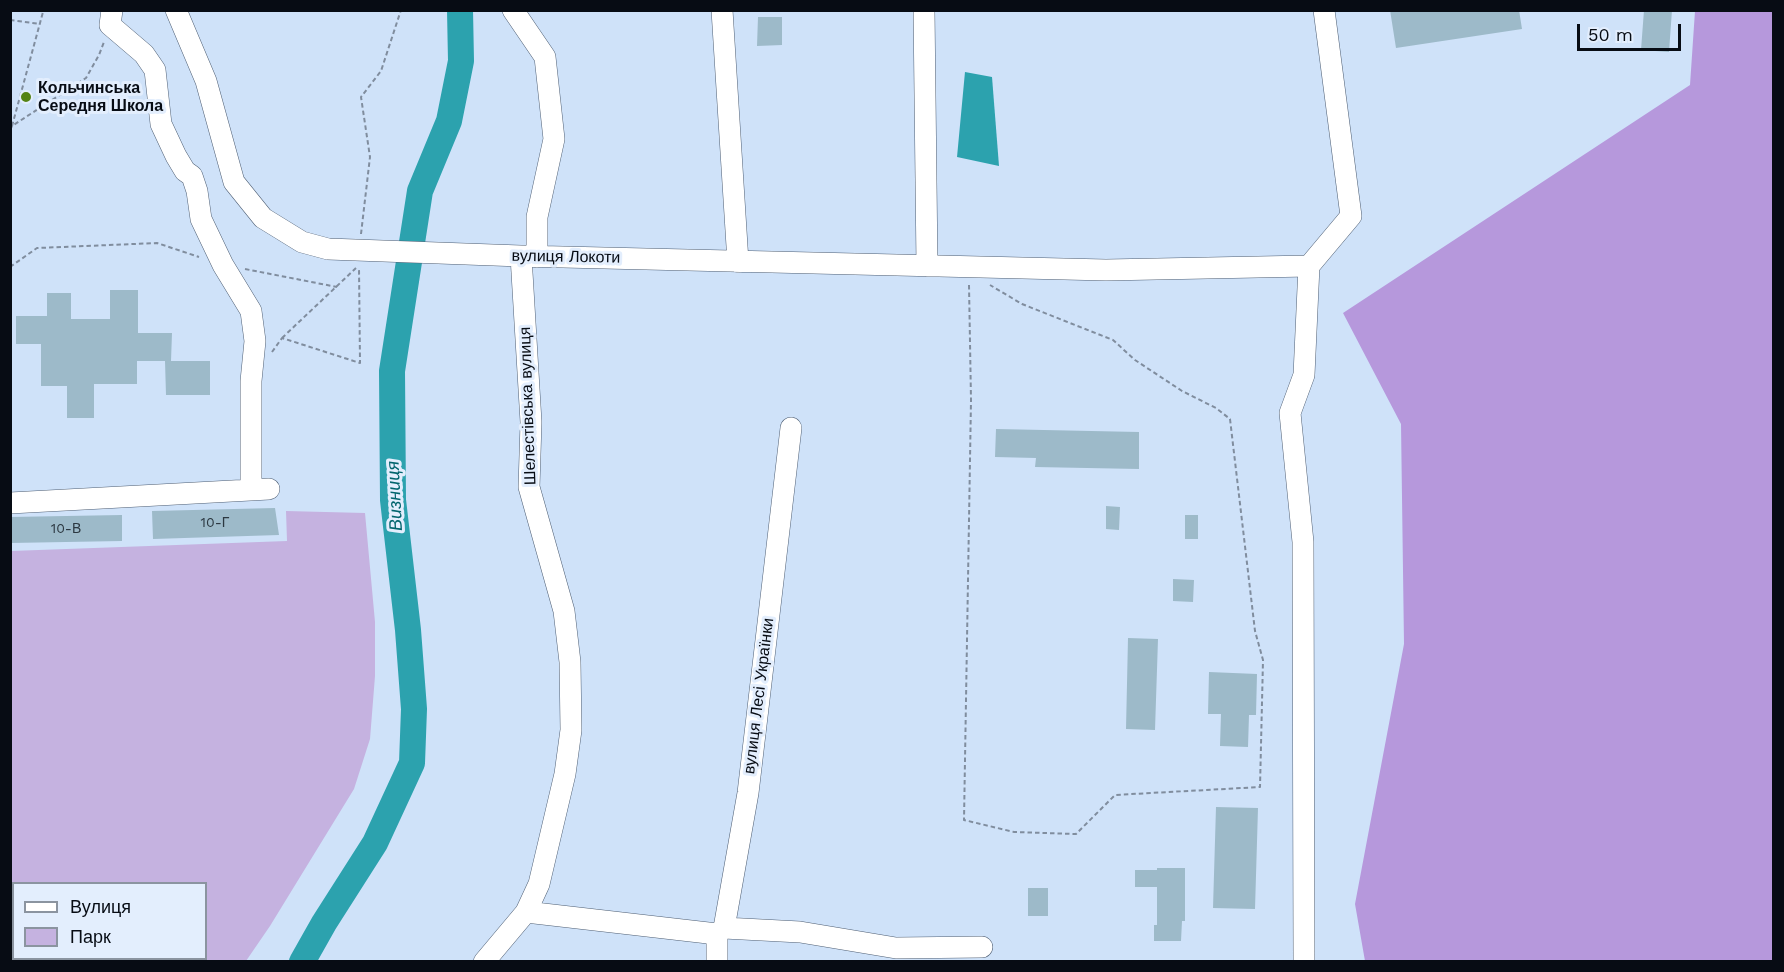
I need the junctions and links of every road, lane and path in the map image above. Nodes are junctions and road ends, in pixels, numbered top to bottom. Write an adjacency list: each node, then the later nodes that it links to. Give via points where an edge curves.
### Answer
1 (45, 10): 10 (path)
2 (176, 10): 13 (street, вулиця Локоти, via 206,81 234,182 246,199 263,218 302,242 328,249)
3 (401, 10): 13 (path, via 381,71 361,97 370,157)
4 (513, 10): 14 (street, Шелестівська вулиця, via 545,57 555,139)
5 (722, 10): 15 (street)
6 (924, 10): 17 (street)
7 (1324, 10): 18 (street, via 1351,216)
8 (111, 18): 11 (path, via 99,55 86,78); 16 (street, via 155,70 161,124 176,156 192,176 201,219)
9 (10, 20): 10 (path)
10 (39, 24): 11 (path)
11 (12, 126): 12 (path)
12 (10, 130)
13 (363, 251): 14 (street, вулиця Локоти)
14 (529, 256): 15 (street, вулиця Локоти); 27 (street, Шелестівська вулиця, via 529,487 564,611 571,730 565,774 539,884)
15 (738, 262): 17 (street, вулиця Локоти)
16 (223, 265): 19 (path, via 157,243 37,248); 22 (path); 26 (street, via 251,311 255,341 251,381 260,489)
17 (927, 266): 20 (street, вулиця Локоти)
18 (1310, 266): 20 (street, вулиця Локоти, via 1106,270); 32 (street, via 1304,375 1290,413 1303,542)
19 (10, 267)
20 (969, 267): 21 (path, via 971,400 964,820 1014,832 1076,834 1115,795 1260,787 1263,660 1255,631 1230,419 1135,360 1113,340 1022,304)
21 (987, 283)
22 (337, 287): 23 (path); 23 (path, via 359,266 360,363)
23 (282, 338): 24 (path)
24 (269, 355)
25 (791, 428): 28 (street, вулиця Лесі Українки, via 748,793)
26 (10, 503)
27 (526, 912): 28 (street); 30 (street, Шелестівська вулиця)
28 (720, 931): 29 (street, via 800,932 896,948); 31 (street, вулиця Лесі Українки)
29 (981, 947)
30 (484, 962)
31 (717, 962)
32 (1304, 962)

